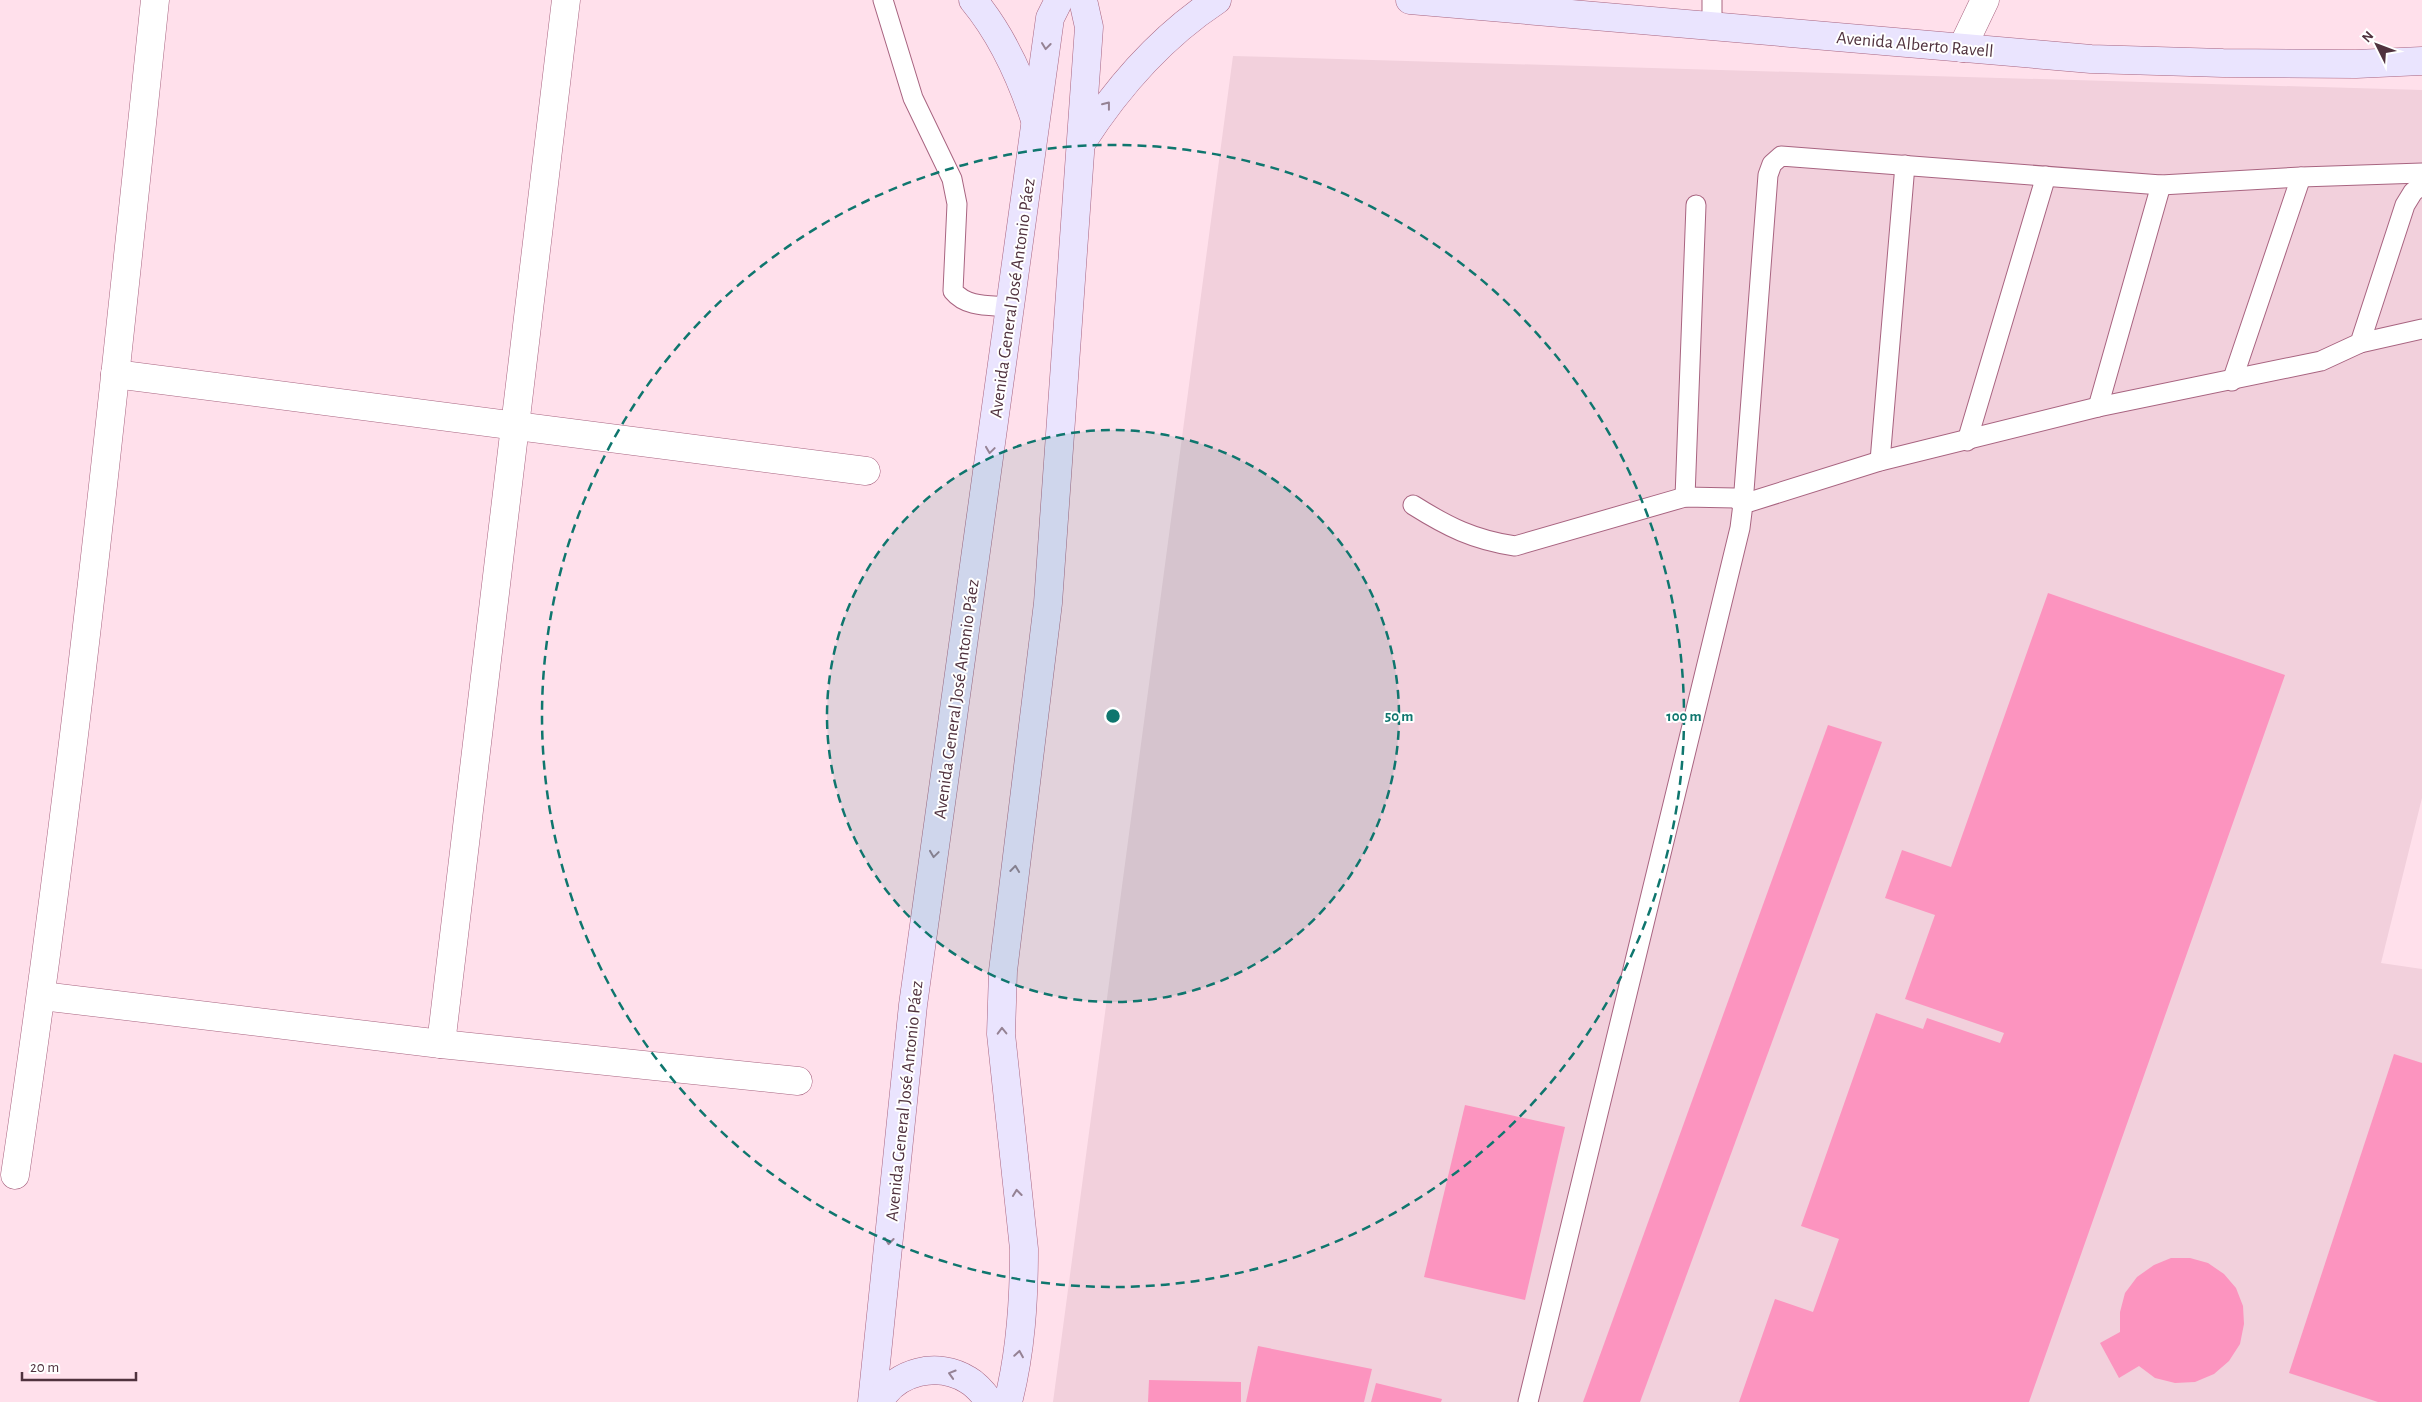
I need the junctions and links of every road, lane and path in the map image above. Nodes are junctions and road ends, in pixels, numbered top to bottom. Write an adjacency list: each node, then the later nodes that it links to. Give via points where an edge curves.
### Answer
1 (155, 0): 26 (street)
2 (566, 0): 29 (street)
3 (883, 0): 23 (lane, via 913,98 952,179 956,204 954,290 960,299 969,303)
4 (973, 0): 14 (street, via 1014,64)
5 (1059, 0): 14 (street, Avenida General José Antonio Páez, one-way to 14, via 1050,18)
6 (1083, 0): 15 (street, via 1089,27)
7 (1216, 0): 15 (street, one-way to 7, via 1103,109 1160,44)
8 (1410, 0): 10 (street, Avenida Alberto Ravell)
9 (1985, 0): 12 (street)
10 (1441, 1): 11 (street, Avenida Alberto Ravell)
11 (1712, 13): 12 (street, Avenida Alberto Ravell)
12 (1962, 48): 13 (street, Avenida Alberto Ravell, via 2091,58 2223,63)
13 (2422, 61)
14 (1036, 125): 23 (street, Avenida General José Antonio Páez)
15 (1080, 145): 43 (street, one-way to 15, via 1019,1353 1024,1258 1002,1034 1003,971 1048,603)
16 (1905, 165): 18 (lane); 31 (lane); 34 (lane, via 1780,156 1772,164 1768,175)
17 (2422, 173): 19 (lane)
18 (2046, 176): 20 (lane); 30 (lane)
19 (2301, 177): 20 (lane); 27 (lane)
20 (2161, 185): 28 (lane)
21 (2422, 185): 25 (lane, via 2405,205)
22 (1696, 206): 33 (lane)
23 (1010, 306): 40 (street, Avenida General José Antonio Páez, one-way to 40, via 913,1005)
24 (2422, 329): 25 (lane)
25 (2360, 343): 27 (lane, via 2321,361)
26 (116, 374): 29 (street); 36 (street)
27 (2232, 381): 28 (lane)
28 (2098, 407): 30 (lane)
29 (515, 424): 32 (street); 37 (street)
30 (1966, 441): 31 (lane)
31 (1880, 461): 34 (lane)
32 (866, 471)
33 (1685, 497): 34 (lane, via 1735,498); 35 (lane, via 1515,546 1488,542 1448,527)
34 (1743, 504): 44 (lane, via 1740,528)
35 (1413, 505)
36 (42, 996): 37 (street); 39 (street)
37 (441, 1044): 38 (street)
38 (798, 1081)
39 (15, 1175)
40 (872, 1402)
41 (879, 1402): 42 (street, one-way to 41, via 968,1380 936,1370 904,1377 891,1386)
42 (990, 1402)
43 (1008, 1402)
44 (1528, 1402)

